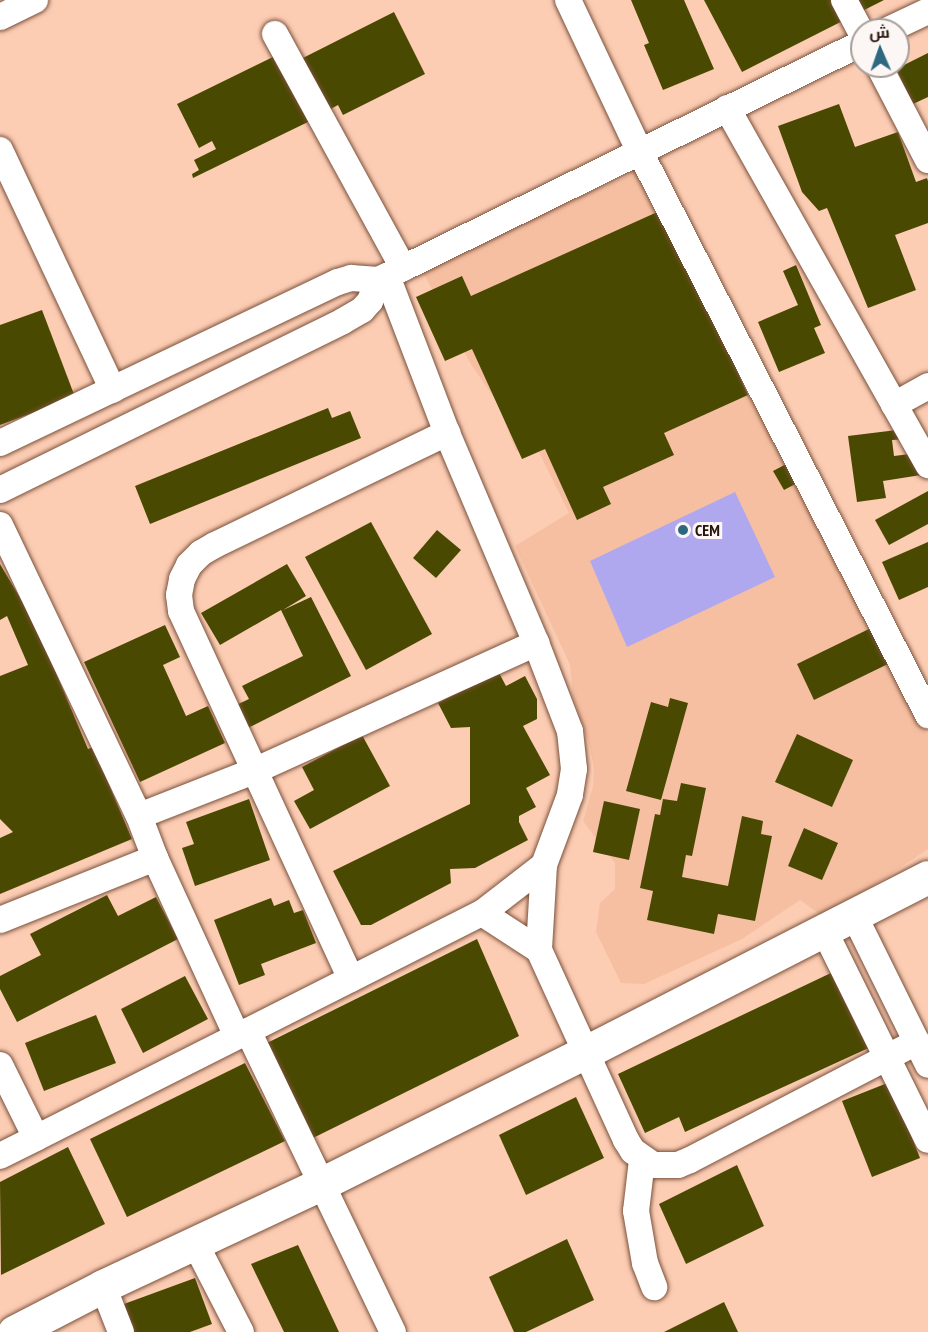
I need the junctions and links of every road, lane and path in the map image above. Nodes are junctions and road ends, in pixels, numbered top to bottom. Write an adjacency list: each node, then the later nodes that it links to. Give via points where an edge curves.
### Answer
1 (35, 0): 5 (street)
2 (568, 0): 12 (street)
3 (844, 0): 6 (street)
4 (928, 11): 7 (street)
5 (0, 17)
6 (854, 18)
7 (910, 20)
8 (274, 34): 15 (street)
9 (850, 49): 11 (street)
10 (885, 78): 13 (street)
11 (727, 108): 12 (street); 18 (street)
12 (639, 150): 15 (street); 25 (street)
13 (928, 160)
14 (4, 165): 17 (street)
15 (389, 275): 17 (street, via 338,282); 19 (street); 22 (street, via 362,310 343,321)
16 (928, 386): 18 (street)
17 (113, 390): 20 (street)
18 (894, 405): 21 (street)
19 (447, 433): 24 (street); 26 (street, via 215,545 189,565 179,595 181,611)
20 (0, 443)
21 (928, 465)
22 (0, 489)
23 (0, 525): 27 (street)
24 (536, 643): 26 (street); 29 (street, via 570,731 574,769 570,795)
25 (928, 715)
26 (254, 771): 27 (street); 36 (street)
27 (139, 816): 28 (street)
28 (155, 858): 33 (street); 37 (street)
29 (544, 865): 31 (street); 35 (street)
30 (928, 877): 32 (main road)
31 (482, 913): 35 (street); 36 (street)
32 (854, 915): 34 (main road); 39 (street)
33 (0, 920)
34 (824, 930): 38 (main road); 40 (street)
35 (539, 951): 38 (street)
36 (351, 979): 37 (street)
37 (242, 1034): 42 (street); 46 (street)
38 (586, 1052): 45 (street, via 626,1140); 46 (main road)
39 (923, 1053): 40 (street)
40 (886, 1058): 43 (street); 45 (street, via 678,1165 660,1166)
41 (0, 1065): 42 (street)
42 (36, 1138): 44 (street)
43 (928, 1140)
44 (0, 1156)
45 (642, 1160): 49 (street, via 636,1211 643,1255)
46 (321, 1184): 47 (main road); 53 (street)
47 (195, 1243): 48 (main road); 52 (street)
48 (102, 1286): 50 (main road); 51 (street)
49 (654, 1287)
50 (14, 1332)
51 (121, 1332)
52 (241, 1332)
53 (393, 1332)

